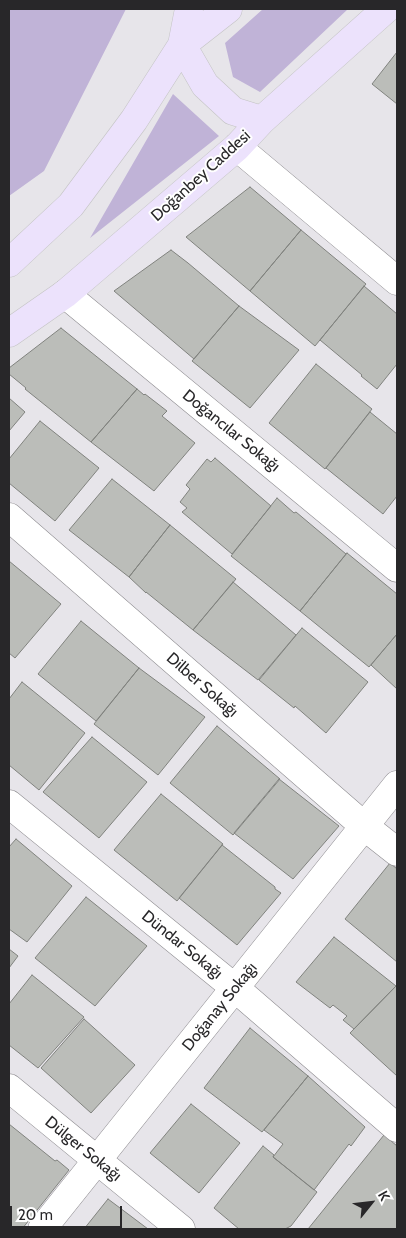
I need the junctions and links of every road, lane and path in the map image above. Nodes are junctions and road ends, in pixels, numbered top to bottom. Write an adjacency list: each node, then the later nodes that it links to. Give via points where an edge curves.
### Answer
1 (189, 9): 4 (main road)
2 (228, 9): 4 (main road)
3 (386, 9): 5 (main road, Doğanbey Caddesi)
4 (182, 45): 5 (main road, via 205,85 233,111); 7 (main road, via 134,120 71,205)
5 (262, 120): 6 (main road, Doğanbey Caddesi)
6 (237, 147): 8 (street); 9 (main road, Doğanbey Caddesi)
7 (9, 263)
8 (397, 281)
9 (65, 294): 10 (main road, Doğanbey Caddesi); 12 (street, Doğancılar Sokağı)
10 (9, 333)
11 (9, 517): 15 (street, Dilber Sokağı)
12 (397, 568)
13 (397, 785): 15 (street, Doğanay Sokağı)
14 (9, 804): 17 (street, Dündar Sokağı)
15 (364, 826): 16 (street, Dilber Sokağı); 17 (street, Doğanay Sokağı)
16 (397, 852)
17 (235, 988): 19 (street, Dündar Sokağı); 20 (street, Doğanay Sokağı)
18 (9, 1088): 20 (street, Dülger Sokağı)
19 (397, 1128)
20 (97, 1160): 21 (street, Doğanay Sokağı); 22 (street, Dülger Sokağı)
21 (42, 1229)
22 (181, 1229)

